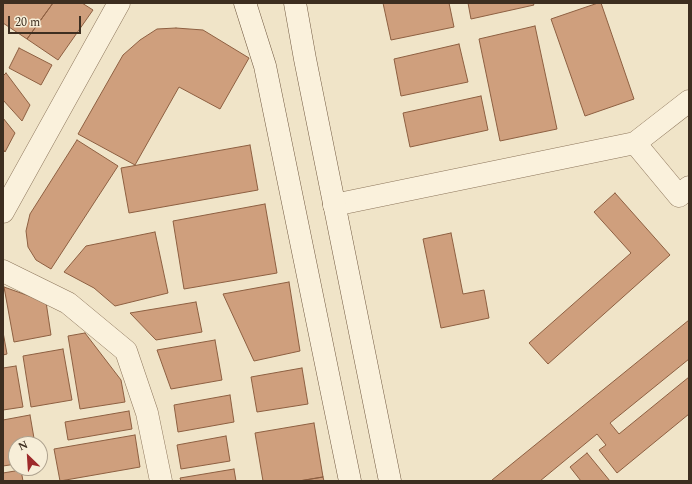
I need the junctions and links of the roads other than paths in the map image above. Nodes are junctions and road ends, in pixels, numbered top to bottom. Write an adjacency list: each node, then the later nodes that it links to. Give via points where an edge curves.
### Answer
1 (119, 3): 8 (street)
2 (245, 3): 11 (street, via 265,66)
3 (295, 3): 7 (street)
4 (689, 101): 5 (street)
5 (635, 143): 6 (street, via 679,196); 7 (street)
6 (689, 187)
7 (334, 205): 12 (street)
8 (3, 212)
9 (3, 271): 10 (street, via 68,303 126,351 147,413)
10 (161, 481)
11 (350, 481)
12 (390, 481)

